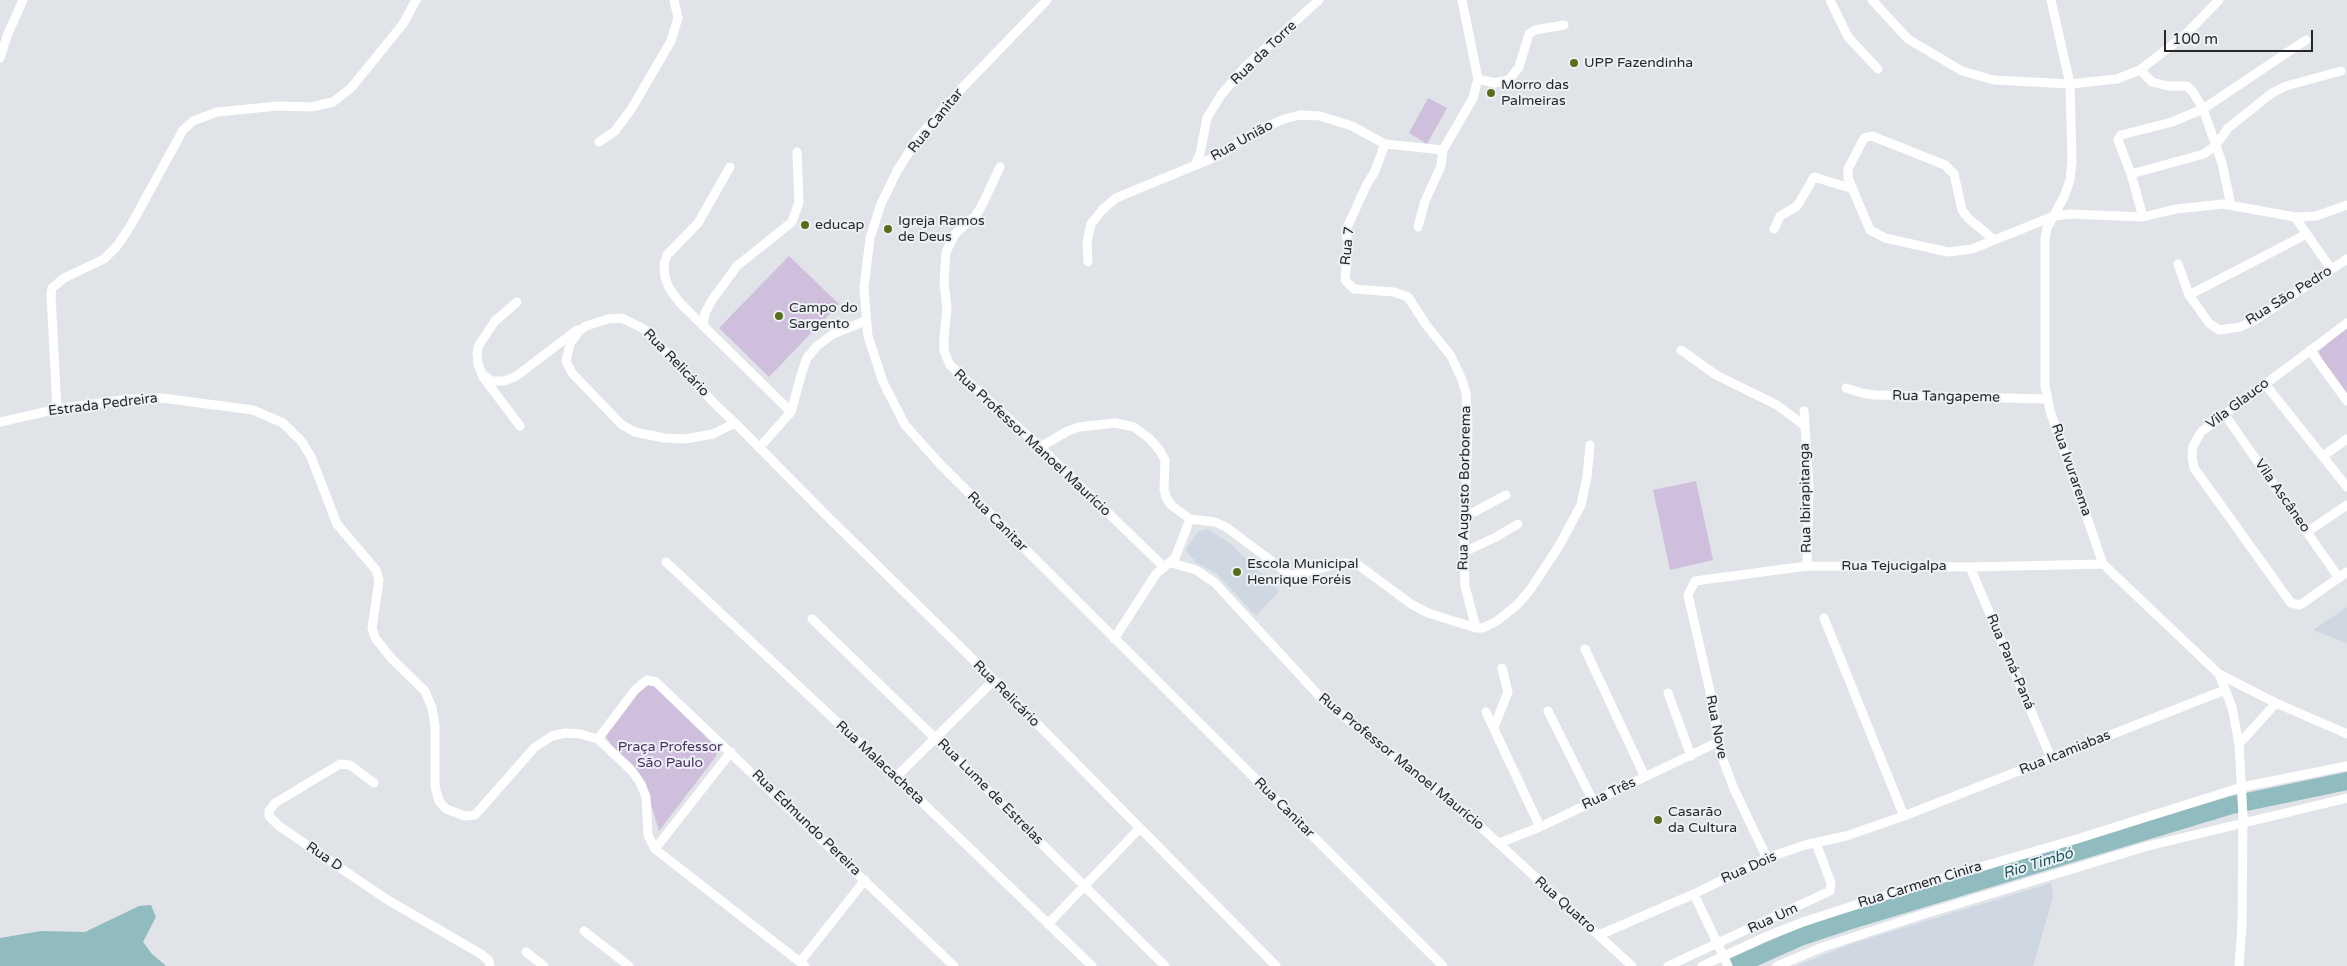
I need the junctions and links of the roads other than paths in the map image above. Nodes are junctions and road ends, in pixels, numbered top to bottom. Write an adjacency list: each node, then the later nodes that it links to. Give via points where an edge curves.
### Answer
1 (23, 0): 13 (street)
2 (416, 0): 57 (street, via 403,24 351,88 333,102 311,107 278,106 217,112 192,121 183,130 117,246 104,259 64,278 52,288)
3 (674, 0): 20 (street, via 678,18 671,41 632,108 615,131)
4 (1047, 0): 46 (street, Rua Canitar, via 932,120 897,171 881,204 870,238 864,288)
5 (1319, 0): 25 (street, Rua da Torre, via 1245,67 1222,95 1207,118)
6 (1462, 0): 17 (street)
7 (1830, 0): 14 (street, via 1848,37)
8 (1872, 0): 18 (street, via 1908,39 1962,71 1994,80)
9 (2051, 0): 18 (street, Rua Ivurarema)
10 (2219, 0): 15 (street, via 2186,34)
11 (1564, 25): 17 (street, via 1529,34 1519,67 1509,80 1495,83)
12 (2306, 40): 19 (street)
13 (0, 58)
14 (1878, 69)
15 (2140, 70): 18 (street, via 2117,79); 19 (street, via 2152,82 2187,86)
16 (2341, 71): 22 (street, via 2286,86 2272,94 2228,128)
17 (1478, 79): 23 (street, via 1473,98)
18 (2070, 84): 32 (street, Rua Ivurarema, via 2070,180)
19 (2203, 109): 22 (street); 28 (street, via 2172,122 2122,134 2119,137)
20 (599, 142)
21 (1385, 144): 23 (street, Rua União); 25 (street, Rua União, via 1332,119 1314,114 1300,115 1257,131 1220,155); 45 (street, Rua 7, via 1374,175 1346,230 1345,280 1354,289 1394,292)
22 (2216, 145): 28 (street, via 2195,157); 30 (street)
23 (1443, 150): 35 (street, via 1443,161 1425,201)
24 (797, 152): 48 (street, via 799,202 792,222 737,266 712,300)
25 (1195, 165): 40 (street, Rua União, via 1109,204 1091,224 1087,242)
26 (730, 167): 48 (street, via 698,223 665,259 664,272 669,288)
27 (1000, 167): 67 (street, Rua Professor Manoel Maurício, via 976,215 955,234 948,246 944,269 947,308 944,351 950,365 961,377)
28 (2131, 174): 33 (street)
29 (1850, 188): 36 (street, via 1814,177 1799,204 1780,216); 38 (street, via 1870,230 1885,238 1948,252); 38 (street, via 1848,169 1866,136 1872,136 1945,165 1954,174 1962,210)
30 (2231, 205): 33 (street, via 2176,209); 34 (street)
31 (2347, 205): 34 (street, via 2316,216)
32 (2054, 216): 33 (street); 38 (street); 55 (street, Rua Ivurarema, via 2045,239 2043,368)
33 (2143, 217)
34 (2295, 217): 37 (street)
35 (1418, 227)
36 (1774, 229)
37 (2305, 235): 42 (street); 43 (street)
38 (1992, 240)
39 (2347, 259): 42 (street, Rua São Pedro)
40 (1088, 262)
41 (2178, 264): 43 (street, Rua São Pedro)
42 (2331, 269): 43 (street, Rua São Pedro, via 2240,327 2218,330 2213,327)
43 (2188, 295)
44 (517, 302): 52 (street, via 495,322 479,345 477,360)
45 (1413, 302): 73 (street, Rua Augusto Borborema, via 1426,326 1451,356 1466,393)
46 (865, 321): 59 (street, via 833,334 817,346 802,372); 88 (street, Rua Canitar, via 883,382 905,424 940,464)
47 (2347, 323): 51 (street, Vila Glauco)
48 (703, 325): 59 (street)
49 (586, 326): 52 (street, Rua Relicário, via 566,337 515,377 498,383); 62 (street, Rua Relicário, via 615,318 634,322); 62 (street, via 570,344 568,367 585,389 622,425 641,434 685,438 713,434)
50 (1681, 350): 64 (street, Rua Ibirapitanga, via 1716,375 1776,405)
51 (2310, 350): 53 (street, Vila Glauco); 56 (street)
52 (482, 374): 63 (street)
53 (2265, 384): 60 (street, Vila Glauco); 69 (street)
54 (1846, 388): 55 (street, Rua Tangapeme, via 1875,395)
55 (2047, 399): 79 (street, Rua Ivurarema)
56 (2347, 401)
57 (57, 409): 61 (street, Estrada Pedreira); 101 (street, Estrada Pedreira, via 162,398 253,410 283,423 292,431 311,458 337,524 376,570 379,580 372,628 375,638 392,659 425,691 432,708 435,725 434,786 446,809 465,816 475,814 535,747 552,736 565,733)
58 (1804, 411): 64 (street)
59 (791, 412): 68 (street)
60 (2225, 415): 76 (street, Vila Ascâneo); 83 (street, Vila Glauco, via 2196,438 2194,468 2287,598 2296,605 2304,602)
61 (0, 422)
62 (735, 423): 68 (street, Rua Relicário)
63 (520, 426)
64 (1805, 426): 81 (street, Rua Ibirapitanga)
65 (2347, 438): 69 (street)
66 (1590, 445): 87 (street, via 1581,505 1559,546 1517,605 1497,621)
67 (1040, 447): 74 (street, via 1079,427 1115,423 1134,427 1160,451 1166,465 1166,497 1171,505); 80 (street, Rua Professor Manoel Maurício)
68 (759, 448): 92 (street, Rua Relicário)
69 (2323, 456): 70 (street)
70 (2347, 487)
71 (1506, 495): 73 (street)
72 (2347, 505): 76 (street)
73 (1466, 514): 77 (street, Rua Augusto Borborema)
74 (1190, 519): 80 (street, via 1176,558); 87 (street, via 1226,527 1289,574 1342,563 1356,564 1411,604)
75 (1518, 524): 77 (street)
76 (2306, 532): 83 (street, Vila Ascâneo)
77 (1464, 552): 87 (street, Rua Augusto Borborema, via 1465,586)
78 (666, 562): 108 (street, Rua Malacacheta)
79 (2103, 564): 82 (street, Rua Tejucigalpa); 91 (street, Rua Ivurarema)
80 (1168, 565): 88 (street, via 1156,574); 118 (street, Rua Professor Manoel Maurício, via 1196,570 1215,583 1323,700)
81 (1807, 566): 82 (street, Rua Tejucigalpa); 84 (street, Rua Tejucigalpa, via 1702,579)
82 (1970, 567): 106 (street, Rua Paná-Paná)
83 (2343, 575)
84 (1689, 588): 102 (street, Rua Nove)
85 (1824, 618): 114 (street)
86 (812, 619): 100 (street, Rua Lume de Estrelas)
87 (1476, 628)
88 (1114, 639): 139 (street, Rua Canitar)
89 (1585, 649): 109 (street)
90 (1502, 668): 98 (street, via 1508,692)
91 (2219, 674): 93 (street); 95 (street)
92 (994, 680): 100 (street); 117 (street, Rua Relicário)
93 (2225, 690): 103 (street, via 2232,707); 106 (street, Rua Icamiabas)
94 (1668, 693): 105 (street)
95 (2276, 703): 99 (street); 103 (street)
96 (1548, 711): 113 (street)
97 (1486, 712): 98 (street)
98 (1494, 727): 116 (street)
99 (2347, 734)
100 (935, 738): 108 (street); 123 (street, Rua Lume de Estrelas)
101 (598, 739): 104 (street, Rua Edmundo Pereira, via 635,690 647,680 656,682); 120 (street, via 641,784 646,797 648,835)
102 (1718, 742): 105 (street, Rua Três); 121 (street, Rua Nove, via 1724,768)
103 (2239, 744): 111 (street)
104 (731, 752): 120 (street); 122 (street, Rua Edmundo Pereira)
105 (1691, 756): 109 (street, Rua Três)
106 (2050, 758): 114 (street, Rua Icamiabas)
107 (2347, 766): 111 (street, Rua Carmem Cinira)
108 (896, 777): 125 (street, Rua Malacacheta)
109 (1645, 777): 113 (street, Rua Três)
110 (374, 783): 132 (street, Rua D, via 350,765 340,764 275,803 269,816 386,899 482,954)
111 (2242, 790): 115 (street); 130 (street, Rua Carmem Cinira, via 1803,922)
112 (2347, 798): 115 (street)
113 (1593, 801): 116 (street, Rua Três)
114 (1904, 816): 119 (street, Rua Dois)
115 (2243, 819): 143 (street, via 1921,915); 144 (street)
116 (1540, 827): 118 (street, Rua Três)
117 (1139, 829): 123 (street); 138 (street, Rua Relicário)
118 (1499, 843): 127 (street, Rua Quatro)
119 (1816, 843): 121 (street, Rua Dois); 128 (street, Rua Um, via 1831,883 1830,891)
120 (655, 849): 131 (street)
121 (1767, 858): 124 (street, Rua Dois)
122 (865, 880): 131 (street); 135 (street, Rua Edmundo Pereira)
123 (1085, 886): 125 (street); 137 (street, Rua Lume de Estrelas)
124 (1694, 894): 127 (street, Rua Dois); 128 (street)
125 (1048, 924): 136 (street, Rua Malacacheta)
126 (584, 931): 134 (street)
127 (1598, 935): 140 (street, Rua Quatro)
128 (1718, 944): 130 (street); 141 (street, Rua Um)
129 (526, 952): 133 (street)
130 (1726, 961): 142 (street, Rua Carmem Cinira)
131 (803, 964)
132 (490, 966)
133 (544, 966)
134 (630, 966)
135 (954, 966)
136 (1092, 966)
137 (1165, 966)
138 (1276, 966)
139 (1443, 966)
140 (1632, 966)
141 (1668, 966)
142 (1702, 966)
143 (1777, 966)
144 (2239, 966)

